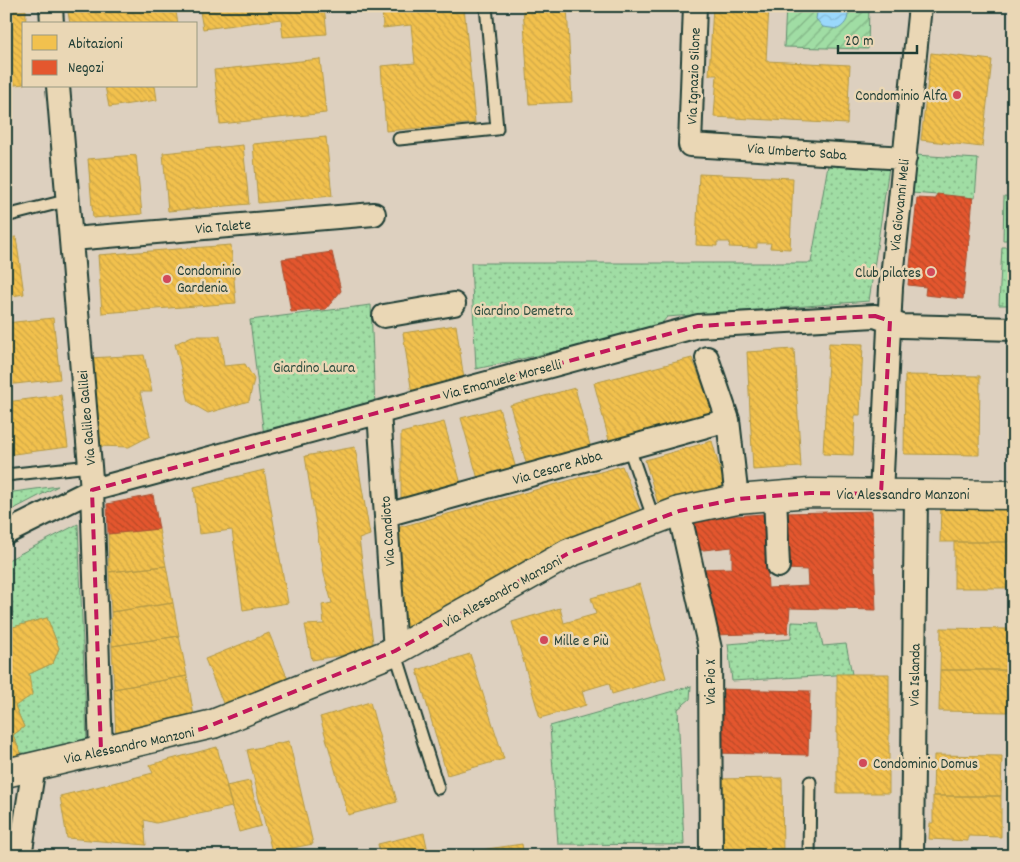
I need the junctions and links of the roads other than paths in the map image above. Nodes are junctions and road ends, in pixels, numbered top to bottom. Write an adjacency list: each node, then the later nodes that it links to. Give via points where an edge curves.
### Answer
1 (51, 6): 5 (street)
2 (486, 6): 7 (lane, via 497,129)
3 (695, 6): 8 (street, Via Ignazio Silone)
4 (920, 6): 9 (street, Via Giovanni Meli)
5 (52, 22)
6 (58, 88): 10 (street, Via Galileo Galilei)
7 (399, 139)
8 (690, 145): 9 (street, Via Umberto Saba)
9 (905, 158): 16 (street, Via Giovanni Meli)
10 (69, 200): 12 (lane); 13 (street, Via Galileo Galilei)
11 (374, 214): 13 (street, Via Talete)
12 (6, 216)
13 (72, 239): 22 (street, Via Galileo Galilei)
14 (454, 304): 15 (street)
15 (384, 316)
16 (890, 321): 17 (street, Via Emanuele Morselli, via 902,326); 19 (street, Via Emanuele Morselli, via 874,316 698,326); 25 (street, Via Giovanni Meli)
17 (1014, 329)
18 (708, 358): 20 (street)
19 (379, 412): 24 (street, Via Emanuele Morselli); 30 (street, Via Candioto)
20 (728, 420): 21 (street, Via Cesare Abba); 29 (street)
21 (629, 448): 30 (street, Via Cesare Abba); 31 (lane)
22 (90, 466): 23 (lane); 24 (street, Via Galileo Galilei)
23 (6, 475)
24 (92, 490): 32 (street, Via Emanuele Morselli); 35 (street, Via Galileo Galilei)
25 (881, 494): 26 (street, Via Alessandro Manzoni); 28 (street, Via Alessandro Manzoni)
26 (916, 495): 27 (street, Via Alessandro Manzoni); 43 (street, Via Islanda)
27 (1014, 495)
28 (775, 496): 29 (street, Via Alessandro Manzoni); 33 (street)
29 (737, 499): 31 (street, Via Alessandro Manzoni)
30 (386, 515): 34 (street, Via Candioto)
31 (667, 515): 34 (street, Via Alessandro Manzoni, via 568,553); 41 (street, Via Pio X, via 710,649)
32 (6, 533)
33 (778, 566)
34 (395, 651): 35 (street, Via Alessandro Manzoni, via 202,729); 39 (lane)
35 (102, 750): 36 (street, Via Alessandro Manzoni)
36 (34, 766): 37 (street, Via Alessandro Manzoni); 40 (street)
37 (6, 773)
38 (810, 782): 42 (lane)
39 (438, 788)
40 (20, 856)
41 (711, 856)
42 (809, 856)
43 (912, 856)

